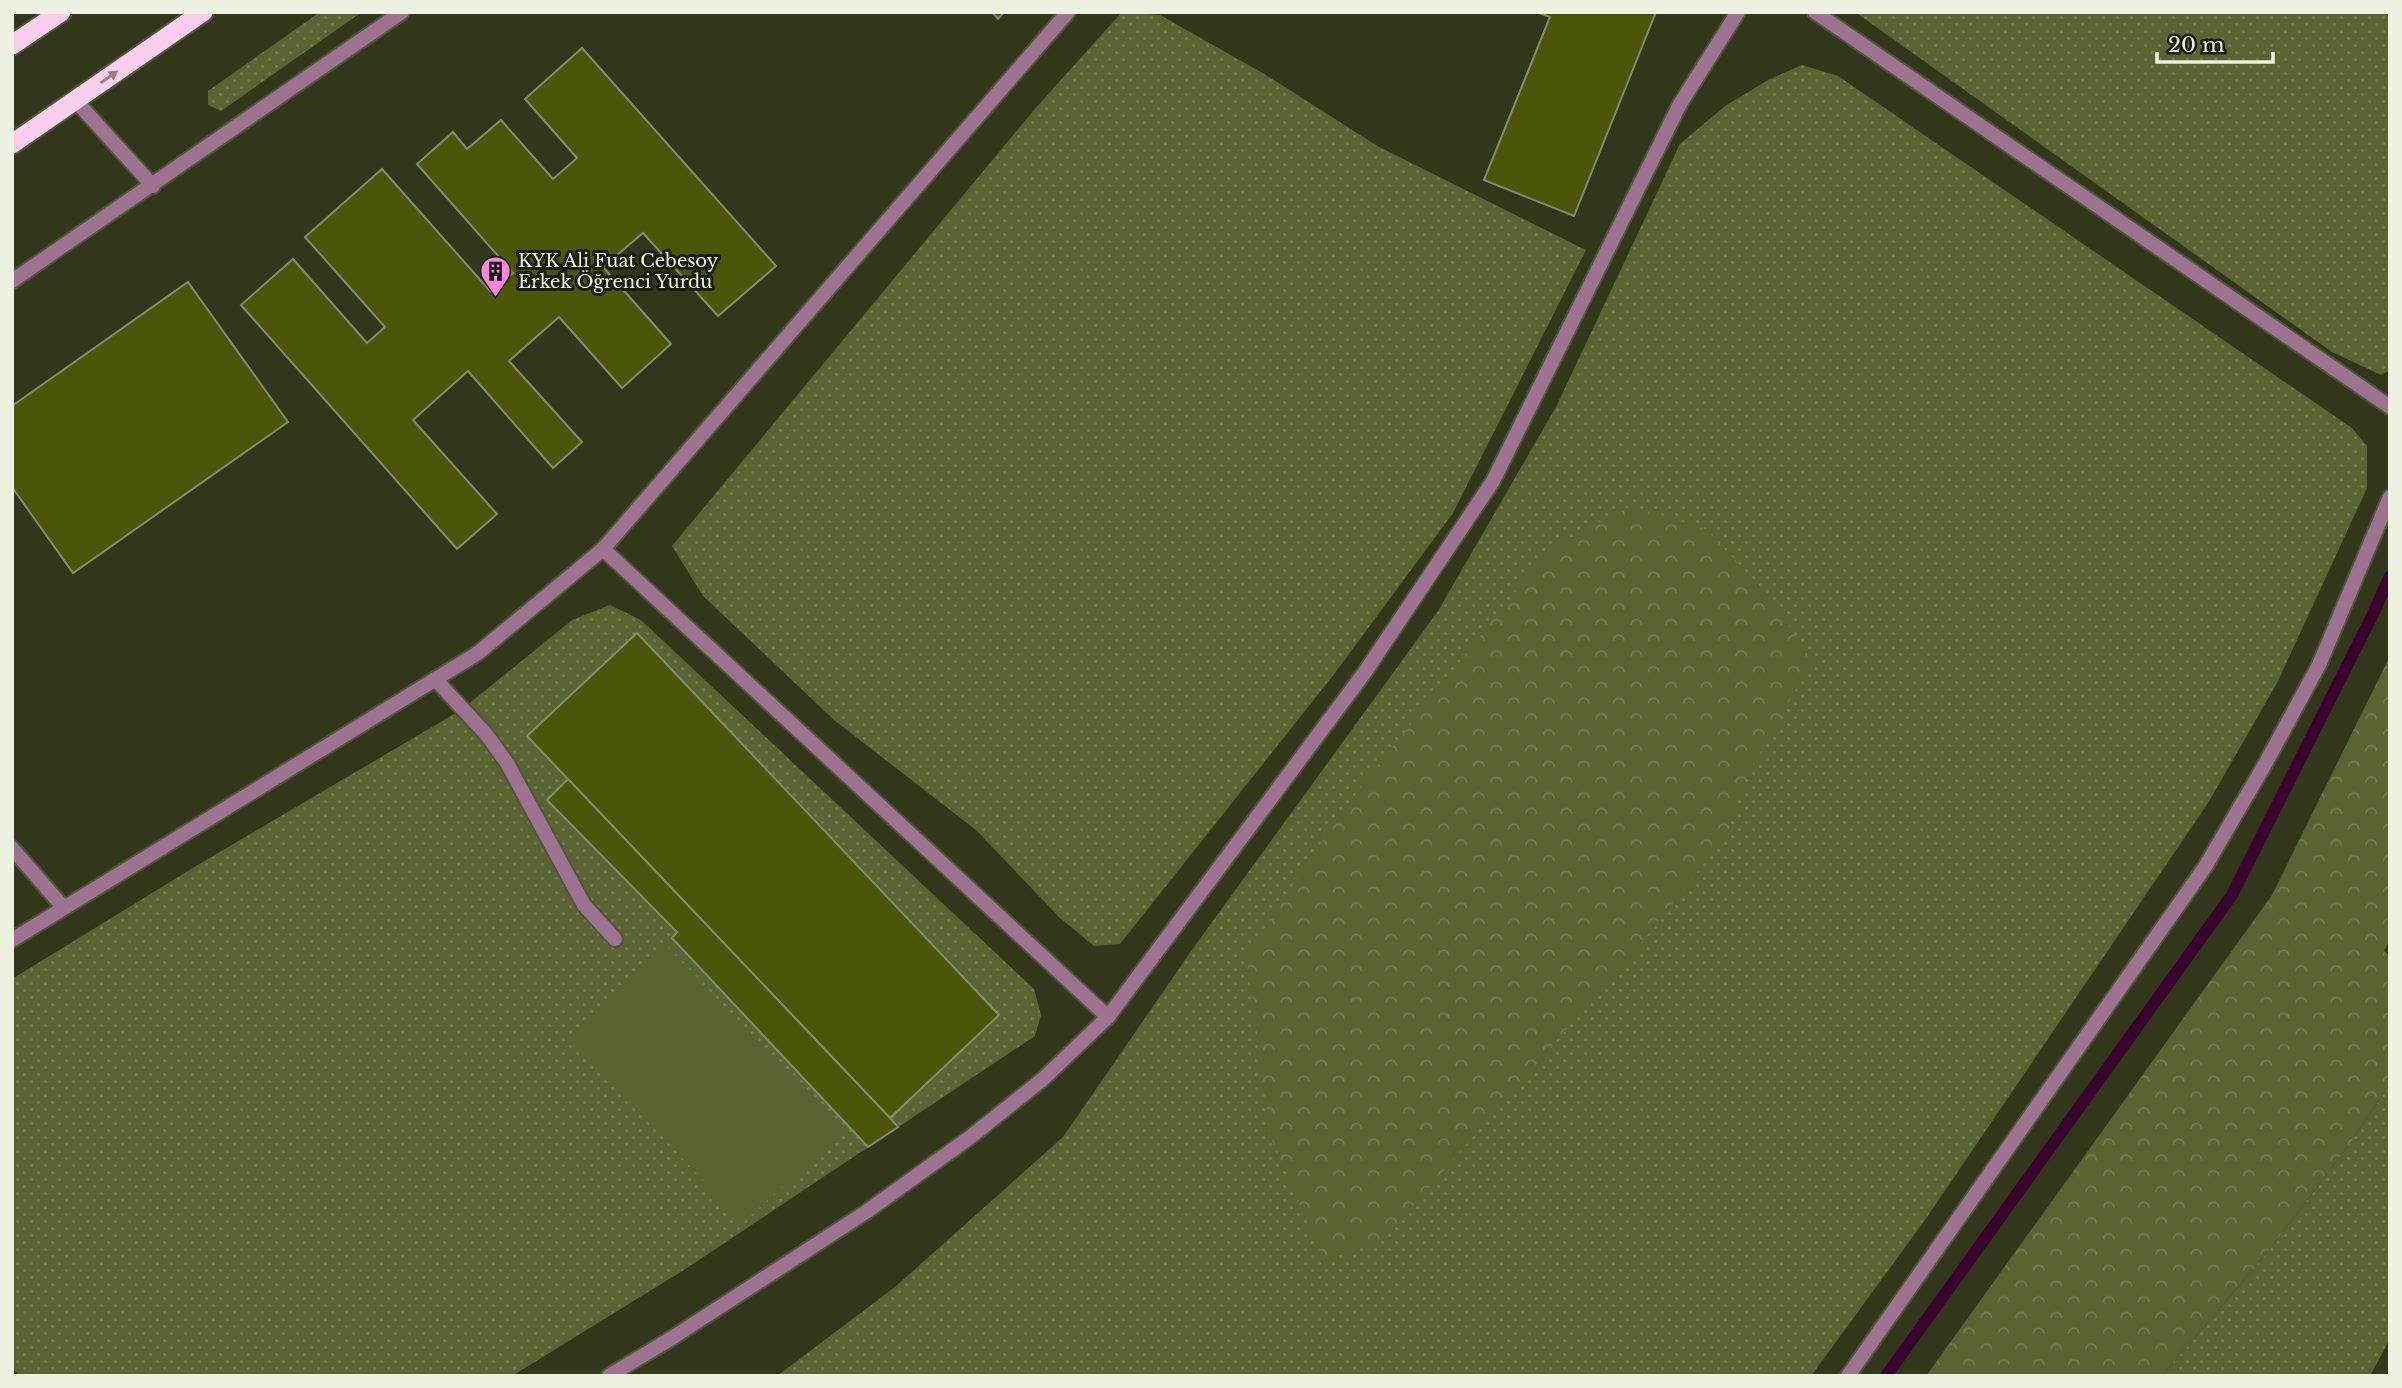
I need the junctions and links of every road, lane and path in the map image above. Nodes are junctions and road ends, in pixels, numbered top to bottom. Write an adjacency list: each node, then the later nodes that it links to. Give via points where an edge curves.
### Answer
1 (61, 12): 7 (highway)
2 (203, 12): 8 (highway, one-way to 2)
3 (402, 12): 10 (street)
4 (1068, 12): 14 (street)
5 (1738, 12): 20 (street, via 1680,104 1493,481 1365,672)
6 (1815, 12): 12 (street)
7 (12, 45)
8 (75, 100): 9 (highway); 10 (street)
9 (12, 144)
10 (153, 186): 11 (street)
11 (12, 281)
12 (2390, 407)
13 (2390, 497): 22 (street, via 2319,665 2205,867)
14 (603, 549): 15 (street, via 478,653); 20 (street)
15 (435, 680): 17 (street); 18 (street, via 507,763 584,905)
16 (12, 848): 17 (street)
17 (64, 907): 19 (street)
18 (615, 939)
19 (12, 940)
20 (1108, 1017): 21 (street, via 1043,1079 866,1213)
21 (609, 1376)
22 (1848, 1376)

